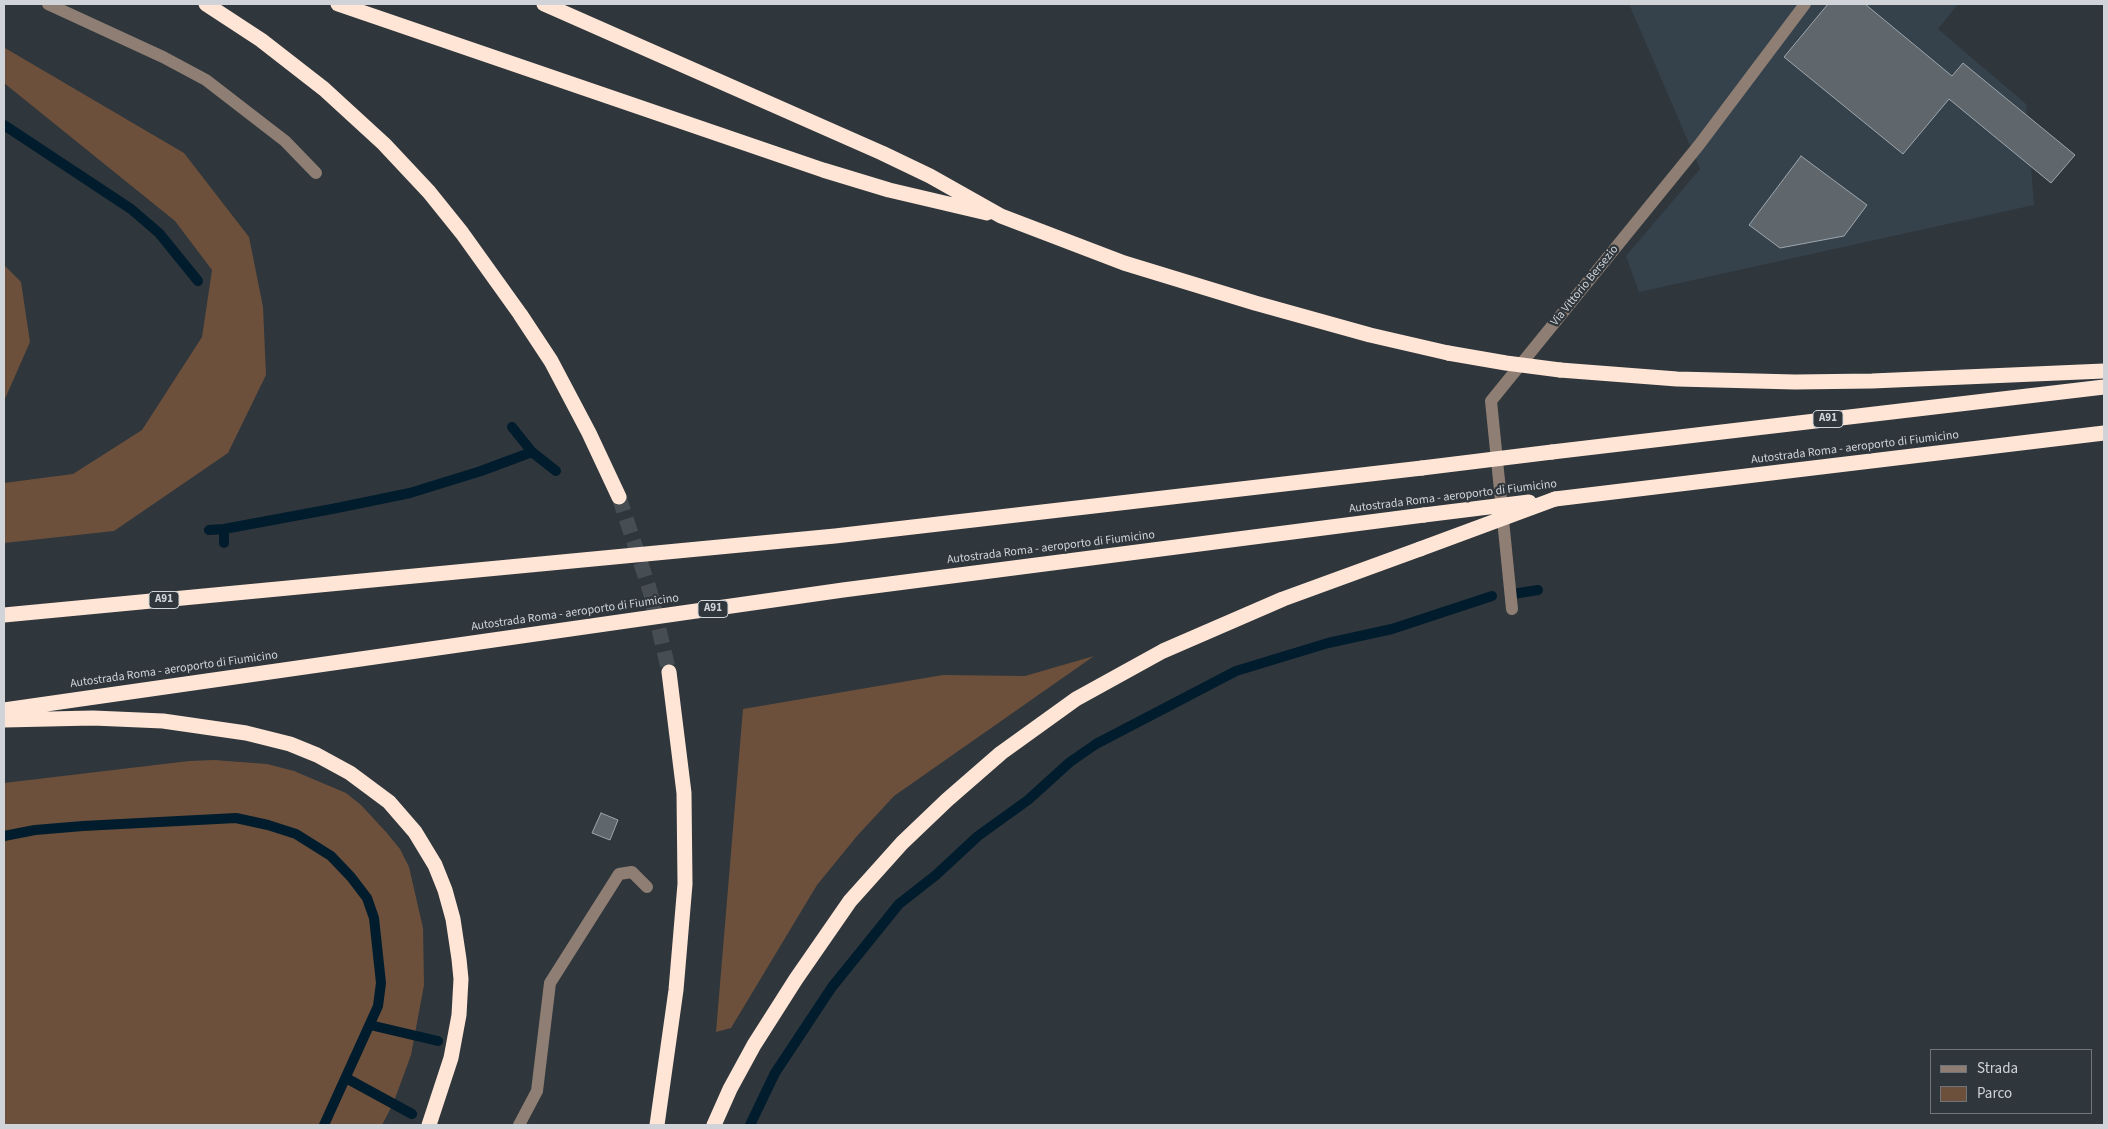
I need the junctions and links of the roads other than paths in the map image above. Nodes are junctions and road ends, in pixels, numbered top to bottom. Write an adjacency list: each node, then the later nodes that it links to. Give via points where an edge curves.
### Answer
1 (48, 4): 6 (street, via 206,80 285,141)
2 (206, 4): 11 (highway, via 261,40 324,89 384,144 429,192 462,233 551,361)
3 (338, 4): 7 (highway, via 823,170 889,190)
4 (544, 4): 7 (highway, via 899,161)
5 (1805, 4): 13 (street, Via Vittorio Bersezio, via 1699,145 1491,401)
6 (316, 173)
7 (1001, 216): 8 (highway, bridge, via 1124,263 1227,295 1328,324 1506,363 1677,379 1795,382)
8 (2104, 371)
9 (2104, 387): 14 (highway, A91, bridge, via 834,536)
10 (2104, 433): 12 (highway, Autostrada Roma - aeroporto di Fiumicino / A91)
11 (619, 497)
12 (1556, 499): 16 (highway, Autostrada Roma - aeroporto di Fiumicino / A91, bridge, via 844,590); 22 (highway, bridge, via 1283,599 1163,651 1076,699 994,759 902,842 850,901 754,1045)
13 (1512, 609)
14 (4, 615)
15 (669, 672): 21 (highway, via 684,793 685,870 676,990)
16 (4, 710)
17 (4, 720): 19 (highway, via 93,718 163,721 246,732 317,755 350,773 389,802 415,832 435,865 453,919 460,959 460,1000 453,1049)
18 (647, 887): 20 (street, via 632,872 619,874 550,984 536,1091)
19 (429, 1125)
20 (520, 1125)
21 (657, 1125)
22 (714, 1125)

